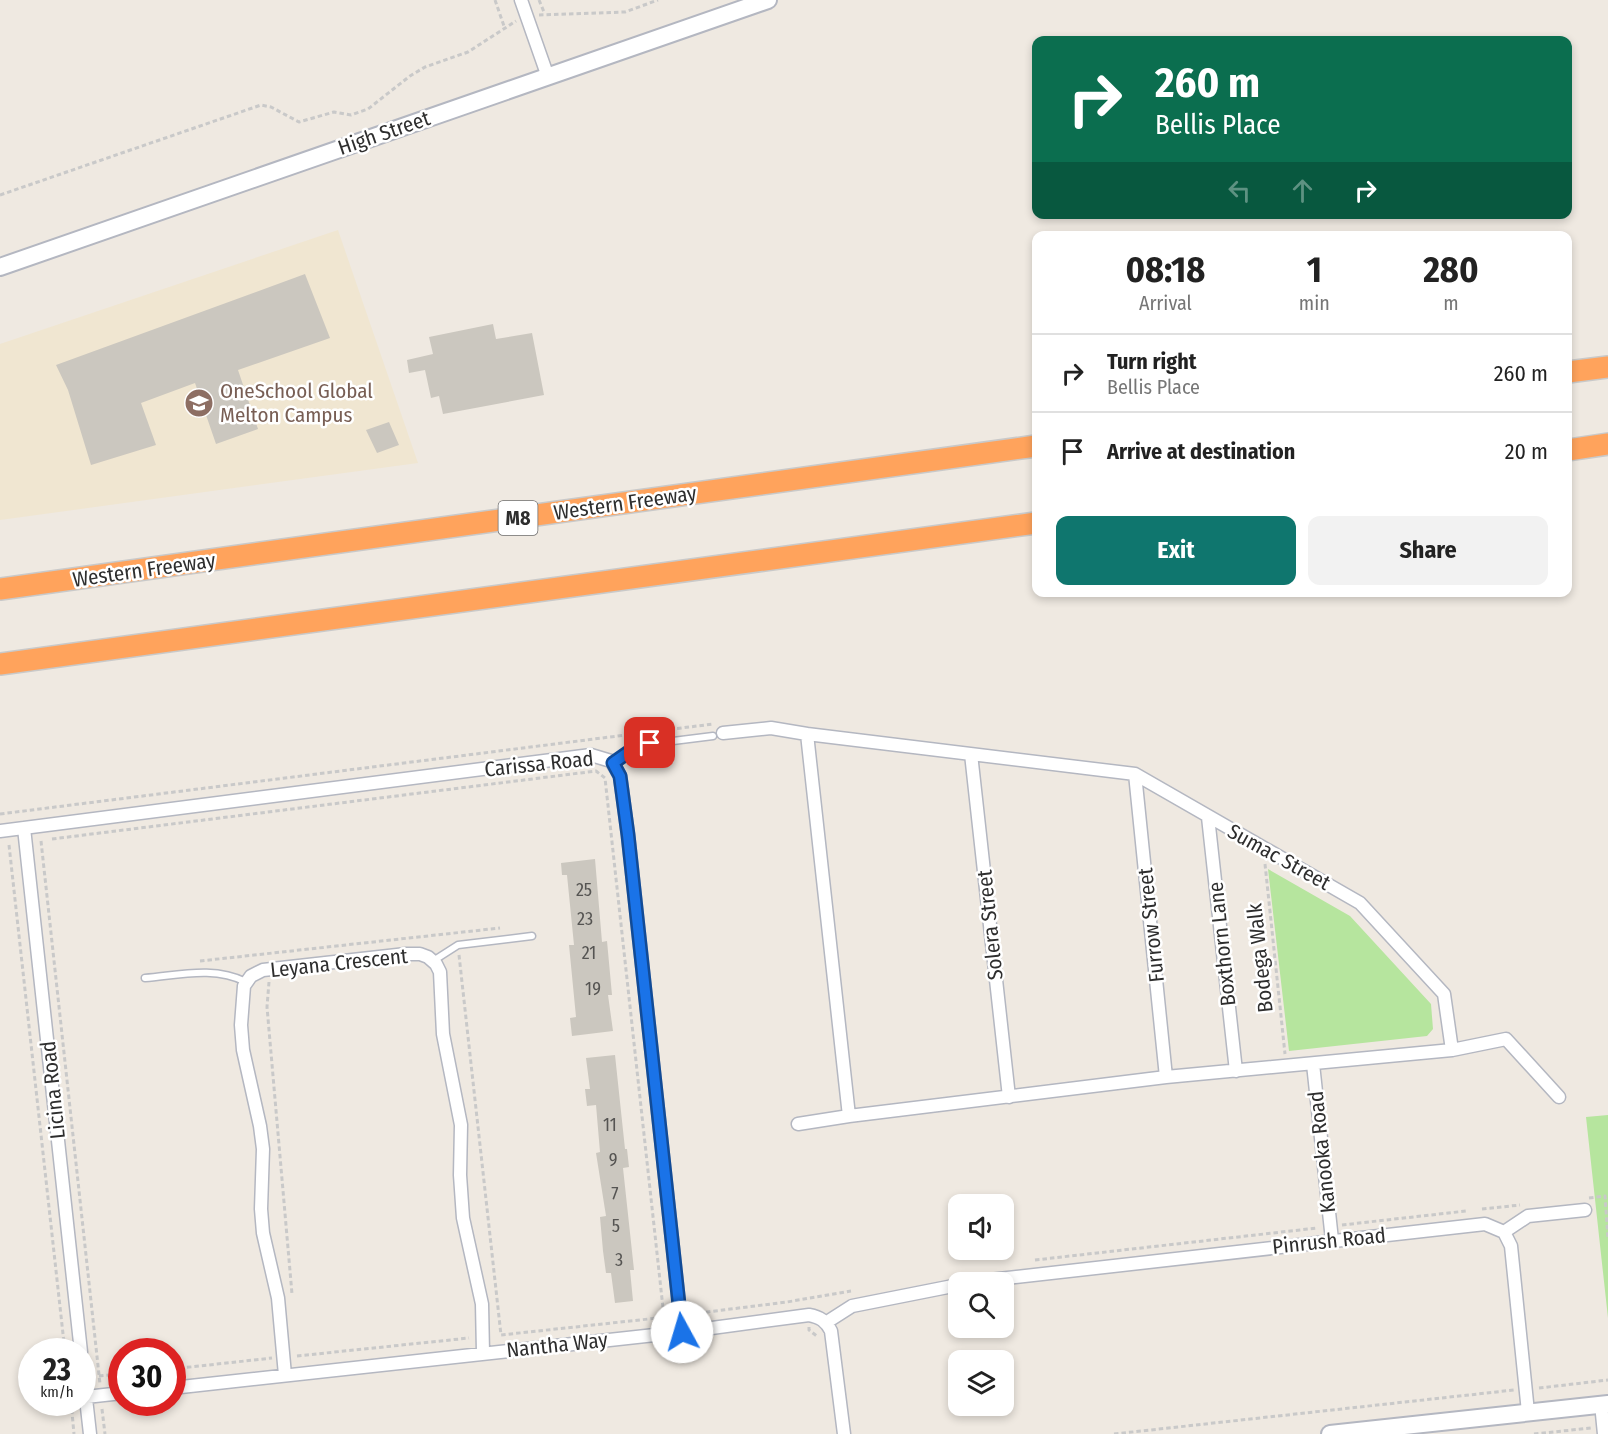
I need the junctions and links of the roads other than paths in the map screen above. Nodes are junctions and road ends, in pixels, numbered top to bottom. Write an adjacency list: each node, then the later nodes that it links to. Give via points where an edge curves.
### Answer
1 (521, 0): 3 (street)
2 (768, 0): 3 (main road, High Street)
3 (548, 77): 4 (main road, High Street)
4 (0, 267)
5 (1608, 367): 6 (highway)
6 (1572, 372)
7 (1608, 444): 9 (highway)
8 (1032, 447): 11 (highway, Western Freeway / M8)
9 (1572, 449)
10 (1032, 524): 12 (highway)
11 (0, 589)
12 (0, 664)
13 (717, 731): 14 (street, Sumac Street, via 771,728); 16 (lane, via 641,746)
14 (807, 734): 15 (street, Sumac Street); 31 (street)
15 (971, 754): 17 (street, Sumac Street); 29 (street, Solera Street)
16 (613, 763): 19 (street, Carissa Road, via 591,755); 39 (street, Carissa Road, via 620,776 628,835)
17 (1135, 774): 18 (street, Sumac Street); 28 (street, Furrow Street)
18 (1208, 817): 25 (street, Sumac Street, via 1360,903 1444,994); 27 (street, Boxthorn Lane)
19 (24, 828): 20 (street, Carissa Road); 40 (street, Licina Road)
20 (0, 831)
21 (532, 936): 22 (lane, via 458,945)
22 (434, 961): 24 (street, Leyana Crescent, via 420,954 406,954 277,968 255,973); 41 (street, Leyana Crescent, via 440,972 443,1034 459,1104 462,1207 482,1304)
23 (145, 978): 24 (lane, via 214,971)
24 (247, 982): 42 (street, Leyana Crescent, via 242,994 243,1050 261,1126 263,1233 278,1298)
25 (1452, 1050): 26 (street); 30 (street, via 1506,1039)
26 (1313, 1064): 27 (street); 35 (street, Kanooka Road)
27 (1236, 1071): 28 (street)
28 (1166, 1077): 29 (street)
29 (1009, 1097): 31 (street)
30 (1559, 1097)
31 (849, 1116): 32 (street)
32 (798, 1124)
33 (1585, 1204): 34 (street, via 1528,1216)
34 (1504, 1232): 35 (street, Pinrush Road, via 1485,1224); 45 (street, via 1511,1246)
35 (1332, 1240): 36 (street, Pinrush Road)
36 (1014, 1277)
37 (948, 1287): 38 (street, via 852,1306)
38 (827, 1322): 39 (street, Nantha Way, via 810,1315); 49 (street, via 834,1342)
39 (682, 1332): 41 (street, Nantha Way)
40 (79, 1338)
41 (483, 1353): 42 (street, Nantha Way)
42 (285, 1376): 43 (street, Nantha Way)
43 (186, 1387)
44 (1605, 1404): 45 (main road); 47 (street)
45 (1528, 1412): 50 (main road)
46 (88, 1416): 48 (street)
47 (1604, 1430)
48 (90, 1434)
49 (844, 1434)
50 (1330, 1434)

